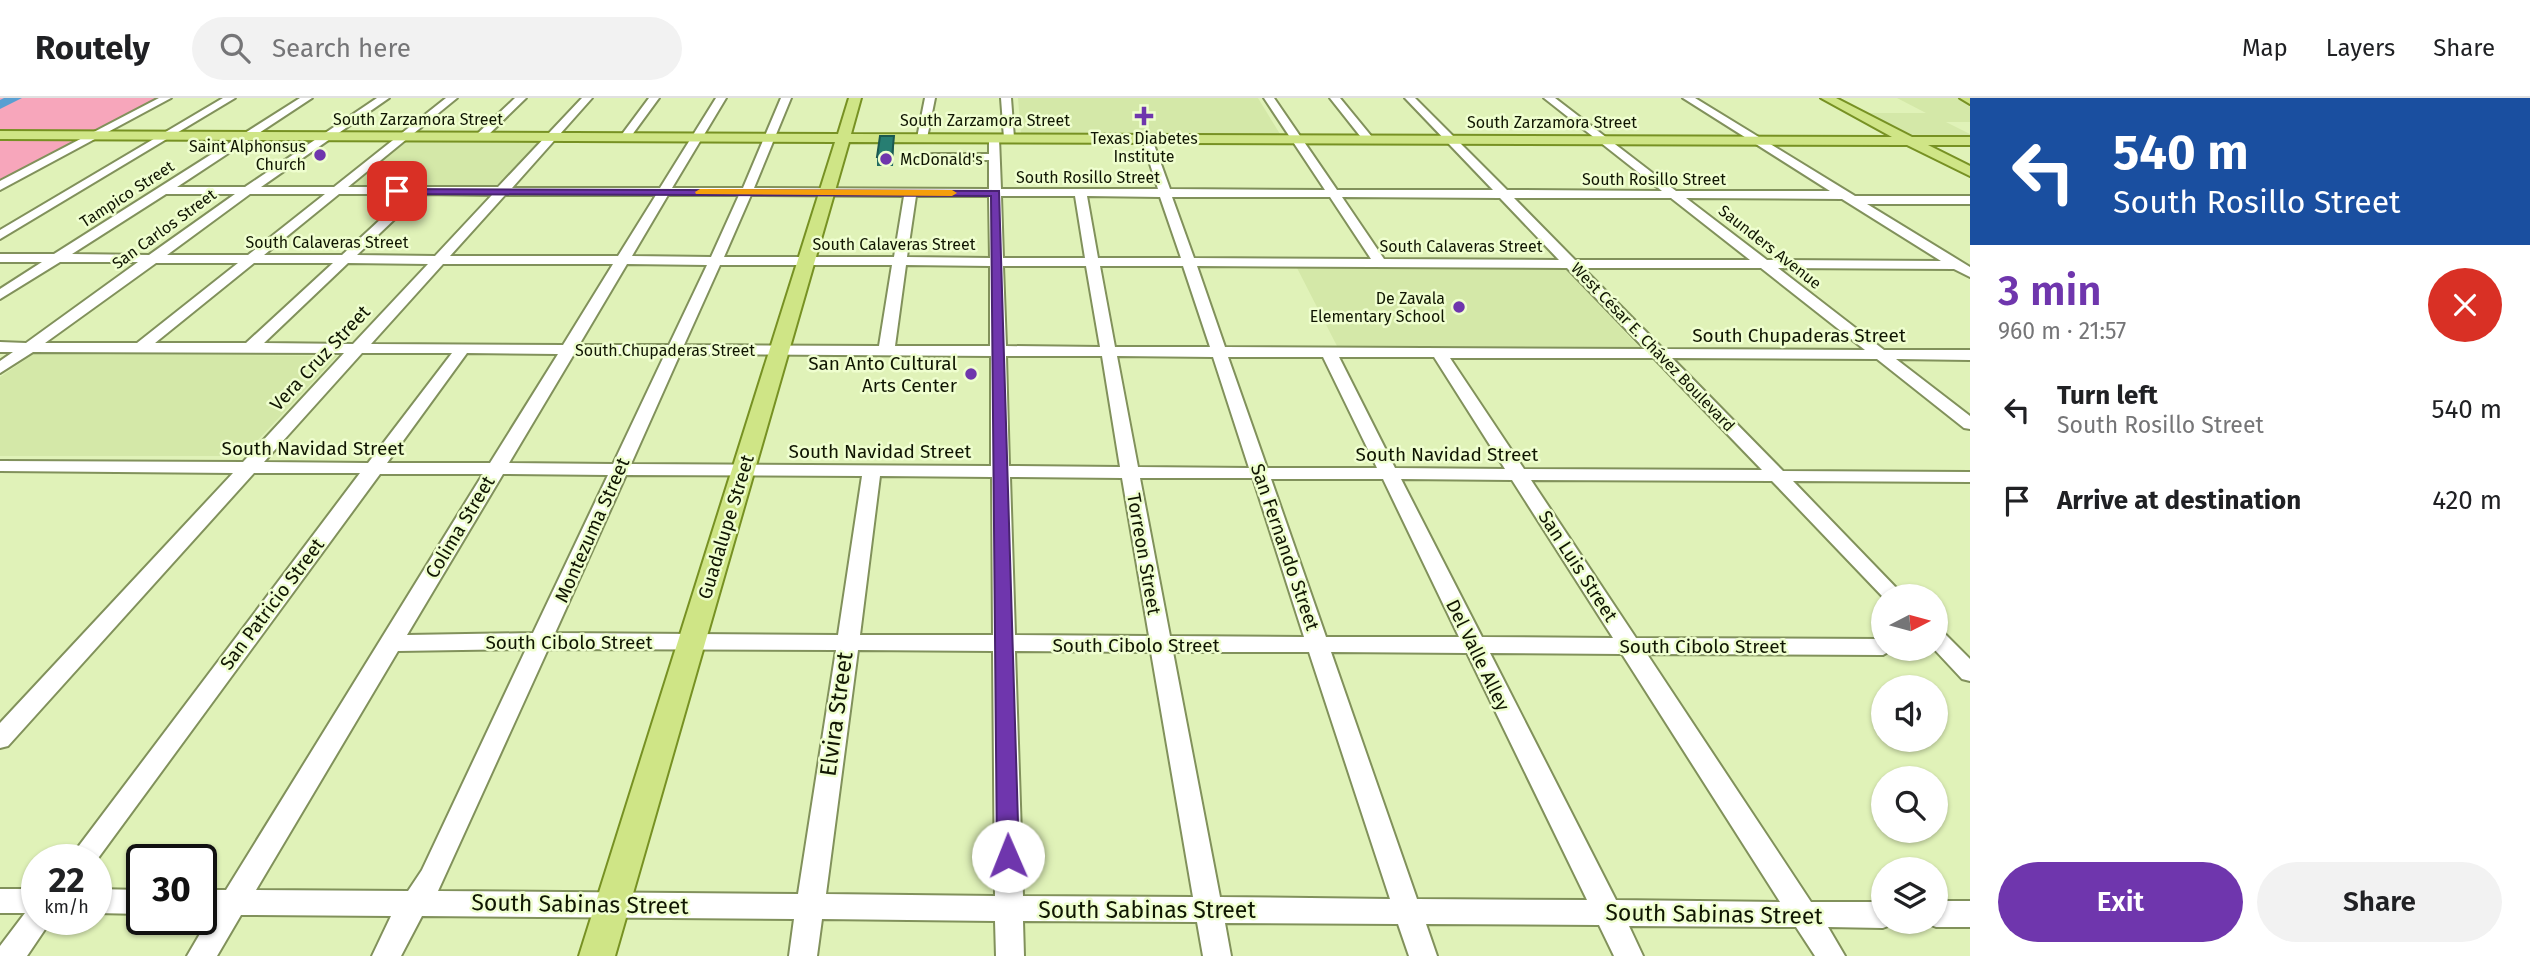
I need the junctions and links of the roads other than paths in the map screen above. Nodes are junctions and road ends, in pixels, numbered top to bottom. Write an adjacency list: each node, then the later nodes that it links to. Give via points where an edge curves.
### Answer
1 (166, 98): 21 (street)
2 (230, 98): 22 (street)
3 (307, 98): 23 (street, Tampico Street)
4 (384, 98): 24 (street, San Carlos Street)
5 (452, 98): 25 (street)
6 (521, 98): 26 (street)
7 (587, 98): 27 (street, Vera Cruz Street)
8 (654, 98): 28 (street)
9 (721, 98): 29 (street, Colima Street)
10 (786, 98): 30 (street, Montezuma Street)
11 (855, 98): 31 (main road, Guadalupe Street)
12 (930, 98): 32 (street)
13 (1006, 98): 41 (street)
14 (1269, 98): 34 (street)
15 (1335, 98): 35 (street)
16 (1410, 98): 36 (street, West César E. Chávez Boulevard)
17 (1549, 98): 37 (street, Saunders Avenue)
18 (1688, 98): 38 (street)
19 (1827, 98): 39 (main road)
20 (2, 135): 21 (main road, South Zarzamora Street)
21 (97, 135): 22 (main road, South Zarzamora Street); 44 (street)
22 (169, 135): 23 (main road, South Zarzamora Street); 62 (street)
23 (248, 136): 24 (main road, South Zarzamora Street); 45 (street, Tampico Street)
24 (328, 136): 25 (main road, South Zarzamora Street); 46 (street, San Carlos Street)
25 (404, 136): 26 (main road, South Zarzamora Street); 47 (street)
26 (480, 136): 27 (main road, South Zarzamora Street)
27 (552, 137): 28 (main road, South Zarzamora Street); 49 (street, Vera Cruz Street)
28 (625, 137): 29 (main road, South Zarzamora Street)
29 (697, 137): 30 (main road, South Zarzamora Street); 50 (street, Colima Street)
30 (770, 137): 31 (main road, South Zarzamora Street); 51 (street, Montezuma Street)
31 (844, 138): 32 (main road, South Zarzamora Street); 52 (main road, Guadalupe Street)
32 (922, 138): 41 (main road, South Zarzamora Street)
33 (1147, 139): 34 (main road, South Zarzamora Street); 41 (main road, South Zarzamora Street); 56 (street, San Fernando Street)
34 (1296, 139): 35 (main road, South Zarzamora Street); 57 (street)
35 (1368, 139): 36 (main road, South Zarzamora Street)
36 (1450, 139): 37 (main road, South Zarzamora Street); 58 (street, West César E. Chávez Boulevard)
37 (1603, 140): 38 (main road, South Zarzamora Street); 59 (street, Saunders Avenue)
38 (1755, 140): 39 (main road, South Zarzamora Street); 60 (street)
39 (1909, 140): 40 (main road, South Zarzamora Street); 43 (main road)
40 (1970, 141)
41 (999, 144): 42 (street); 54 (street)
42 (932, 158)
43 (1970, 172)
44 (0, 186)
45 (163, 190): 46 (street, South Rosillo Street); 64 (street, Tampico Street)
46 (248, 190): 47 (street, South Rosillo Street); 65 (street, San Carlos Street)
47 (333, 191): 48 (street, South Rosillo Street); 66 (street)
48 (418, 191): 49 (street, South Rosillo Street); 67 (street)
49 (501, 191): 50 (street, South Rosillo Street); 68 (street, Vera Cruz Street)
50 (664, 192): 51 (street, South Rosillo Street); 69 (street, Colima Street)
51 (746, 192): 52 (street, South Rosillo Street); 70 (street, Montezuma Street)
52 (826, 192): 53 (street, South Rosillo Street); 71 (main road, Guadalupe Street)
53 (910, 193): 54 (street, South Rosillo Street); 72 (street)
54 (995, 193): 55 (street, South Rosillo Street); 73 (street)
55 (1080, 193): 56 (street, South Rosillo Street); 74 (street, Torreon Street)
56 (1166, 194): 57 (street, South Rosillo Street); 75 (street, San Fernando Street)
57 (1335, 194): 58 (street, South Rosillo Street); 76 (street)
58 (1504, 194): 59 (street, South Rosillo Street); 77 (street, West César E. Chávez Boulevard)
59 (1674, 194): 60 (street, South Rosillo Street); 78 (street, Saunders Avenue)
60 (1848, 198): 61 (street, South Rosillo Street); 79 (street)
61 (1970, 200)
62 (0, 236)
63 (0, 258): 64 (street, South Calaveras Street)
64 (57, 258): 65 (street, South Calaveras Street); 80 (street, Tampico Street)
65 (152, 258): 66 (street, South Calaveras Street); 82 (street, San Carlos Street)
66 (248, 259): 67 (street, South Calaveras Street); 83 (street)
67 (345, 259): 68 (street, South Calaveras Street); 84 (street)
68 (439, 260): 69 (street, South Calaveras Street); 85 (street, Vera Cruz Street)
69 (622, 260): 70 (street, South Calaveras Street); 87 (street, Colima Street)
70 (714, 261): 71 (street, South Calaveras Street); 88 (street, Montezuma Street)
71 (806, 261): 72 (street, South Calaveras Street); 89 (main road, Guadalupe Street)
72 (901, 261): 73 (street, South Calaveras Street); 90 (street)
73 (997, 262): 74 (street, South Calaveras Street); 91 (street)
74 (1092, 262): 75 (street, South Calaveras Street); 93 (street, Torreon Street)
75 (1189, 262): 76 (street, South Calaveras Street); 92 (street, San Fernando Street)
76 (1380, 263): 77 (street, South Calaveras Street)
77 (1571, 263): 78 (street, South Calaveras Street); 96 (street, West César E. Chávez Boulevard)
78 (1763, 264): 79 (street, South Calaveras Street); 97 (street, Saunders Avenue)
79 (1965, 269)
80 (0, 295)
81 (0, 346): 82 (street, South Chupaderas Street)
82 (30, 347): 83 (street, South Chupaderas Street); 99 (street, San Carlos Street)
83 (141, 347): 84 (street, South Chupaderas Street)
84 (250, 348): 85 (street, South Chupaderas Street)
85 (358, 348): 86 (street, South Chupaderas Street); 102 (street, Vera Cruz Street)
86 (463, 349): 87 (street, South Chupaderas Street); 103 (street, San Patricio Street)
87 (567, 350): 88 (street, South Chupaderas Street); 104 (street, Colima Street)
88 (673, 350): 89 (street, South Chupaderas Street); 105 (street, Montezuma Street)
89 (778, 351): 90 (street, South Chupaderas Street); 106 (main road, Guadalupe Street)
90 (886, 352): 91 (street, South Chupaderas Street)
91 (998, 352): 93 (street, South Chupaderas Street); 108 (street)
92 (1219, 352): 93 (street, South Chupaderas Street); 94 (street, South Chupaderas Street); 110 (street, San Fernando Street)
93 (1108, 353): 109 (street, Torreon Street)
94 (1331, 353): 95 (street, South Chupaderas Street); 111 (street, Del Valle Alley)
95 (1440, 353): 96 (street, South Chupaderas Street); 112 (street, San Luis Street)
96 (1659, 354): 97 (street, South Chupaderas Street); 113 (street, West César E. Chávez Boulevard)
97 (1881, 355): 98 (street, South Chupaderas Street); 100 (street, Saunders Avenue)
98 (1970, 355)
99 (0, 368)
100 (1970, 424)
101 (0, 466): 102 (street, South Navidad Street)
102 (247, 469): 103 (street, South Navidad Street); 128 (street, Vera Cruz Street)
103 (373, 469): 104 (street, South Navidad Street); 129 (street, San Patricio Street)
104 (495, 470): 105 (street, South Navidad Street); 117 (street, Colima Street)
105 (619, 470): 106 (street, South Navidad Street); 116 (street, Montezuma Street)
106 (742, 471): 107 (street, South Navidad Street); 118 (main road, Guadalupe Street)
107 (872, 472): 108 (street, South Navidad Street); 119 (street, Elvira Street)
108 (1001, 472): 109 (street, South Navidad Street); 120 (street)
109 (1130, 473): 110 (street, South Navidad Street); 121 (street, Torreon Street)
110 (1260, 474): 111 (street, South Navidad Street); 122 (street, San Fernando Street)
111 (1391, 474): 112 (street, South Navidad Street); 124 (street, Del Valle Alley)
112 (1519, 475): 113 (street, South Navidad Street); 123 (street, San Luis Street)
113 (1778, 476): 114 (street, South Navidad Street); 115 (street, West César E. Chávez Boulevard)
114 (1970, 477)
115 (1882, 584)
116 (542, 641): 117 (street, South Cibolo Street); 118 (street, South Cibolo Street); 134 (street, Montezuma Street, via 432,878)
117 (389, 643): 133 (street, Colima Street)
118 (691, 643): 119 (street, South Cibolo Street); 135 (main road, Guadalupe Street)
119 (846, 644): 120 (street, South Cibolo Street); 136 (street, Elvira Street)
120 (1004, 644): 121 (street, South Cibolo Street); 137 (street)
121 (1161, 645): 122 (street, South Cibolo Street); 138 (street, Torreon Street)
122 (1318, 645): 124 (street, South Cibolo Street); 139 (street, San Fernando Street)
123 (1629, 645): 124 (street, South Cibolo Street); 125 (street, South Cibolo Street); 144 (street, San Luis Street)
124 (1474, 646): 140 (street, Del Valle Alley)
125 (1871, 647)
126 (1948, 652): 127 (street)
127 (1967, 668)
128 (0, 739)
129 (93, 844)
130 (0, 901): 131 (street)
131 (21, 901)
132 (217, 902): 133 (street, South Sabinas Street)
133 (233, 902): 134 (street, South Sabinas Street); 147 (street, Colima Street)
134 (416, 902): 135 (street, South Sabinas Street); 148 (street, Montezuma Street)
135 (612, 905): 136 (street, South Sabinas Street); 149 (main road, Guadalupe Street)
136 (810, 908): 137 (street, South Sabinas Street); 150 (street, Elvira Street)
137 (1009, 909): 138 (street, South Sabinas Street); 151 (street)
138 (1208, 910): 139 (street, South Sabinas Street); 152 (street, Torreon Street)
139 (1408, 912): 140 (street, South Sabinas Street); 153 (street, San Fernando Street)
140 (1607, 913): 144 (street, South Sabinas Street); 154 (street, Del Valle Alley)
141 (1948, 914): 142 (street)
142 (1970, 914)
143 (1871, 915): 144 (street, South Sabinas Street)
144 (1805, 916): 155 (street, San Luis Street)
145 (26, 935): 146 (street)
146 (10, 956)
147 (201, 956)
148 (386, 956)
149 (597, 956)
150 (803, 956)
151 (1010, 956)
152 (1217, 956)
153 (1423, 956)
154 (1629, 956)
155 (1831, 956)

